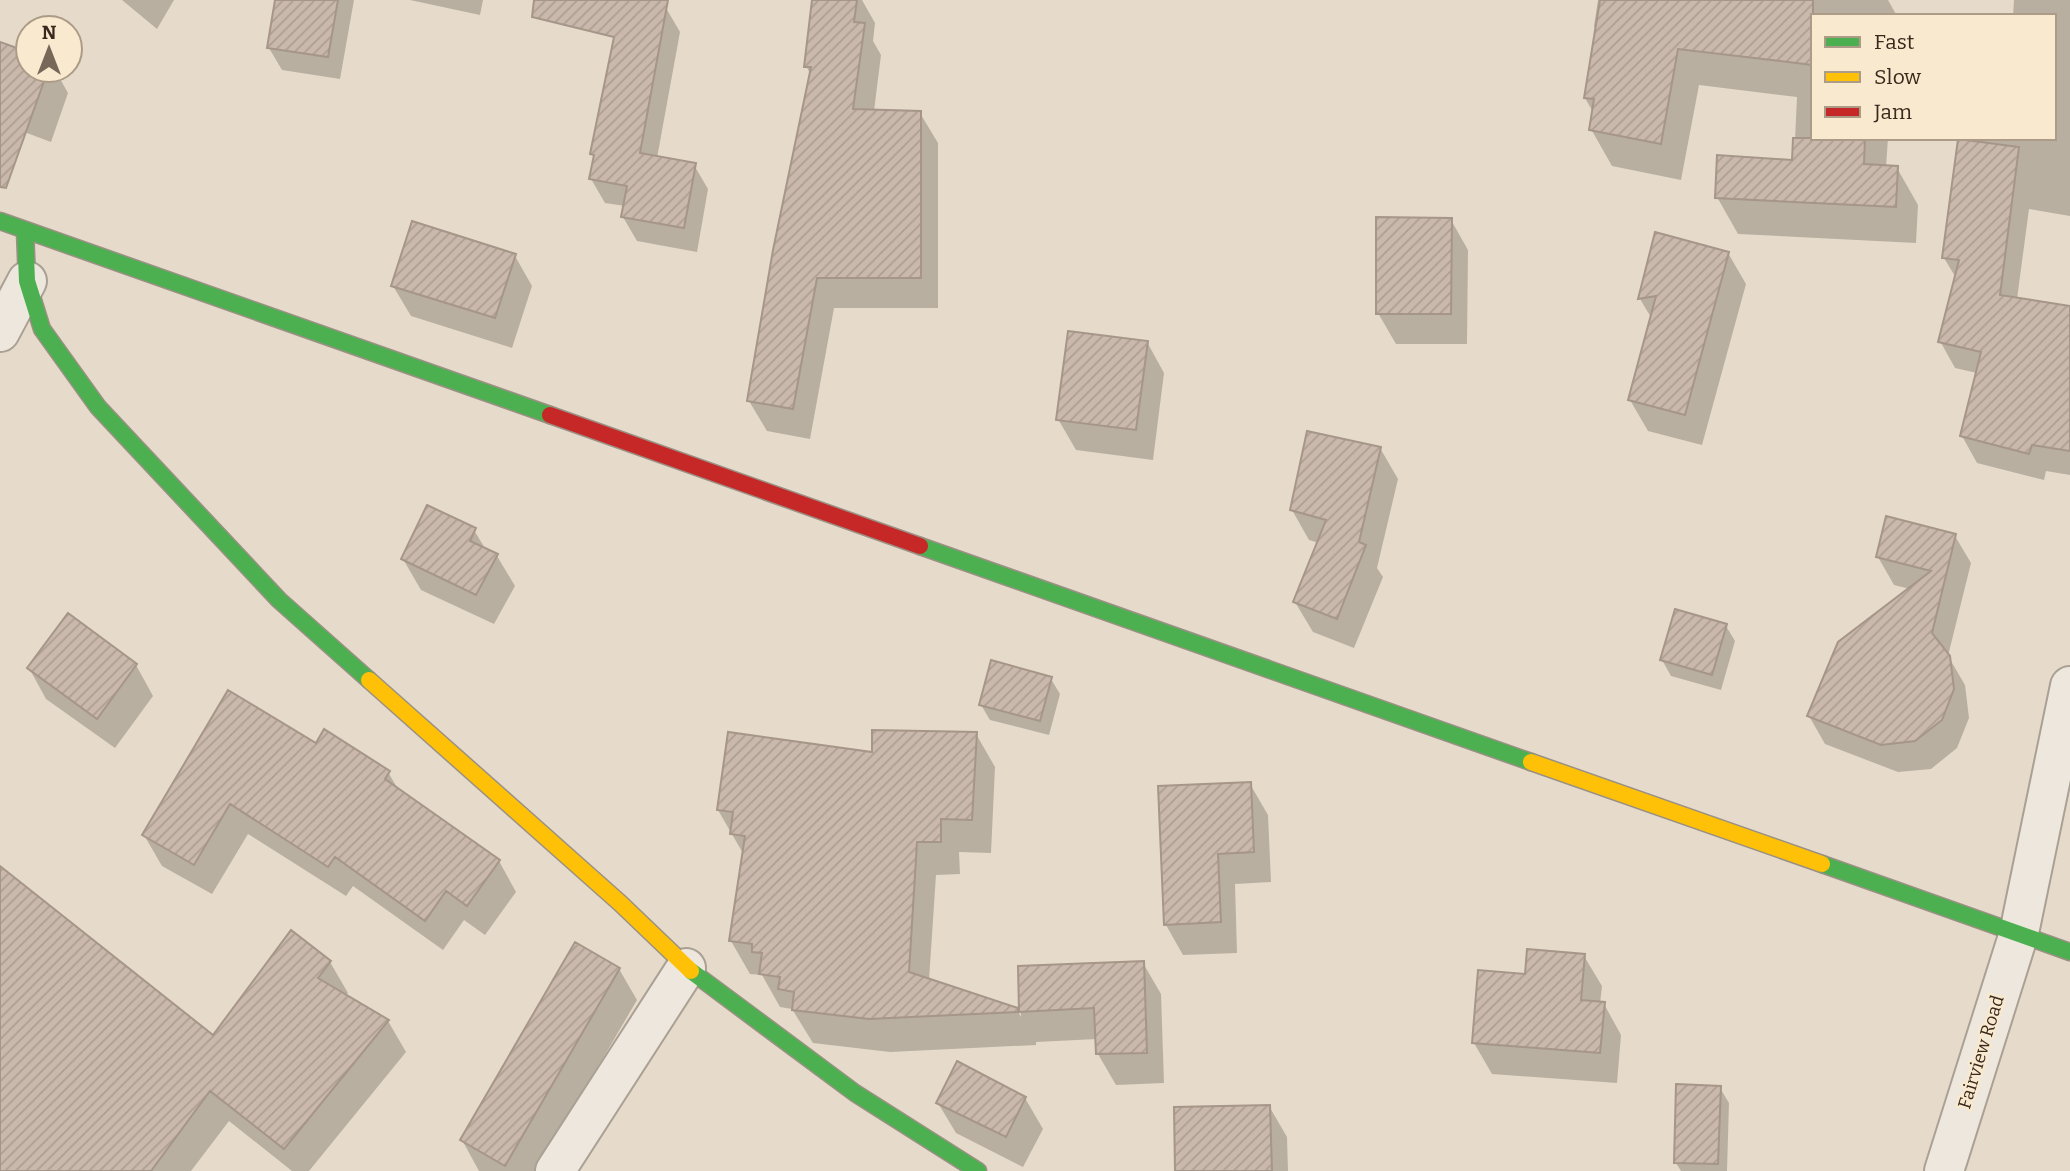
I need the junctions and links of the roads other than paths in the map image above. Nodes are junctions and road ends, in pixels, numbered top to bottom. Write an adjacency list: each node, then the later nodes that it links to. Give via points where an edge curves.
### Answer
1 (0, 221): 2 (main road)
2 (25, 230): 3 (main road); 6 (main road)
3 (27, 281): 4 (street); 8 (main road, via 42,329 98,407 279,600 620,903)
4 (0, 332)
5 (2070, 686): 6 (street, Fairview Road)
6 (2018, 933): 7 (main road); 11 (street, Fairview Road)
7 (2070, 951)
8 (686, 968): 9 (street); 10 (main road, via 855,1093)
9 (555, 1171)
10 (978, 1171)
11 (1944, 1171)

